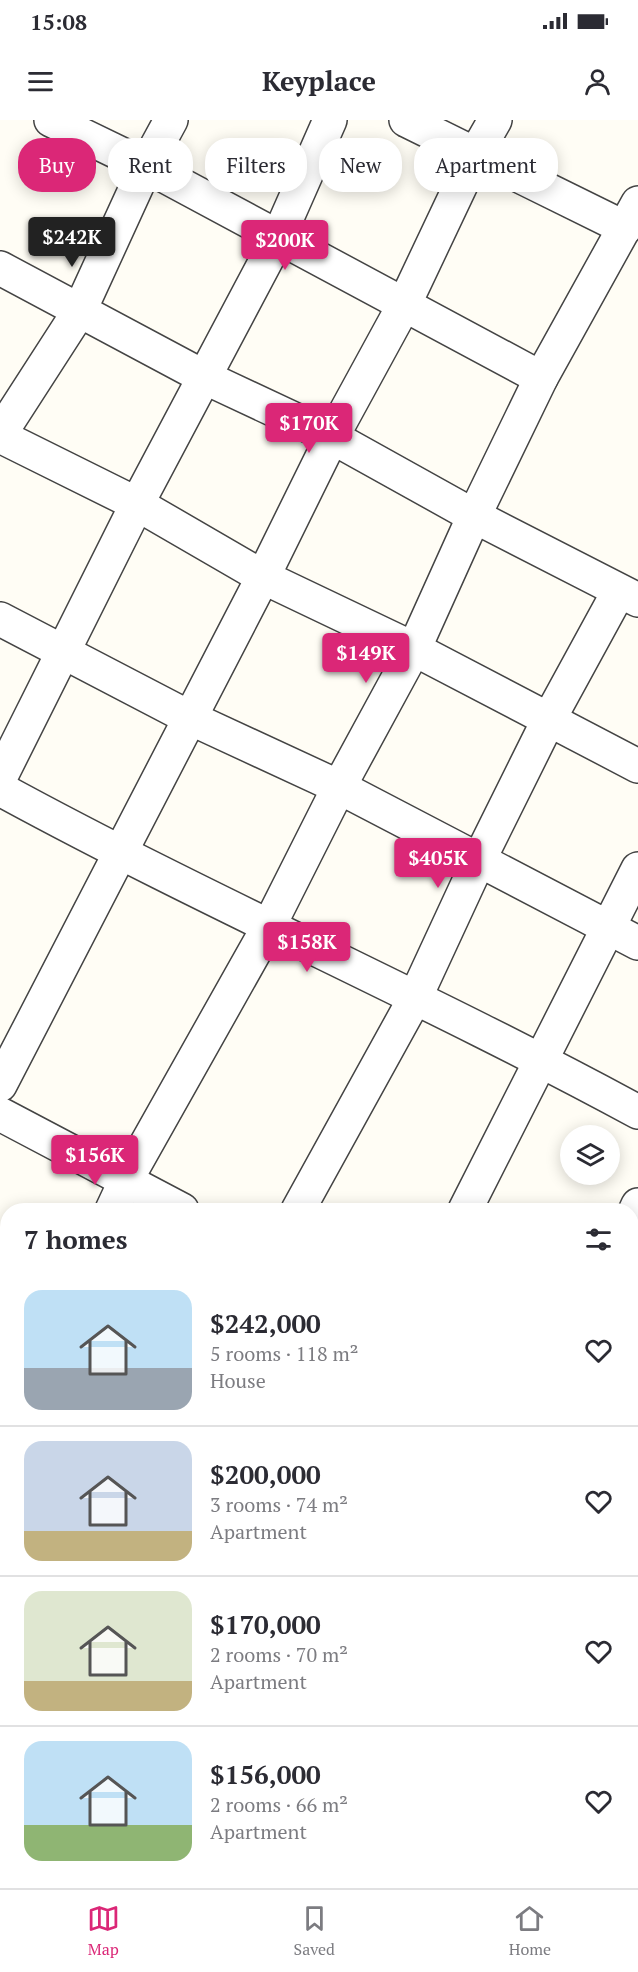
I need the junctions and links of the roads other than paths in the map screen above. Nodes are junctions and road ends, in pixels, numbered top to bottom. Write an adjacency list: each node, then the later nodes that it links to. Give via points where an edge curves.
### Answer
1 (51, 120): 9 (street)
2 (171, 120): 6 (street)
3 (330, 120): 15 (street)
4 (406, 120): 7 (street)
5 (495, 120): 8 (street)
6 (161, 138)
7 (441, 138)
8 (485, 138)
9 (108, 148)
10 (558, 187): 14 (street)
11 (134, 192): 18 (street)
12 (193, 192): 15 (street)
13 (457, 192): 17 (street)
14 (631, 216): 20 (street)
15 (278, 238): 17 (street); 19 (street)
16 (0, 268): 18 (street)
17 (404, 305): 20 (street); 22 (street)
18 (80, 310): 19 (street); 21 (street)
19 (204, 377): 22 (street); 23 (street)
20 (541, 378): 24 (street)
21 (0, 435): 23 (street)
22 (332, 437): 24 (street); 25 (street)
23 (136, 504): 25 (street); 29 (street)
24 (474, 516): 26 (street); 28 (street)
25 (263, 577): 28 (street); 30 (street)
26 (628, 595): 31 (street)
27 (0, 619): 29 (street)
28 (414, 648): 31 (street); 34 (street)
29 (63, 652): 30 (street); 33 (street)
30 (190, 718): 34 (street); 36 (street)
31 (548, 721): 32 (street); 37 (street)
32 (638, 766)
33 (0, 778)
34 (339, 787): 37 (street); 39 (street)
35 (0, 789): 36 (street)
36 (118, 854): 39 (street); 44 (street)
37 (478, 862): 40 (street); 42 (street)
38 (638, 869): 40 (street)
39 (269, 926): 42 (street); 47 (street)
40 (608, 929): 41 (street); 43 (street)
41 (638, 943)
42 (415, 998): 43 (street); 49 (street)
43 (543, 1060): 45 (street); 50 (street)
44 (0, 1085)
45 (638, 1112)
46 (0, 1114): 47 (street)
47 (118, 1196): 48 (street)
48 (150, 1203)
49 (302, 1203)
50 (469, 1203)

